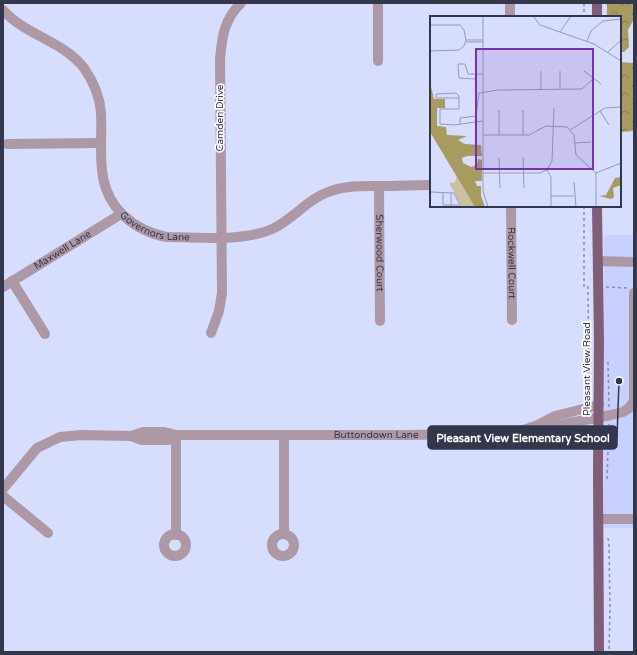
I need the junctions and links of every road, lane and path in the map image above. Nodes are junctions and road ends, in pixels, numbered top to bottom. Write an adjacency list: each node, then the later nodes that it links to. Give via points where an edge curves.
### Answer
1 (241, 3): 19 (street, Camden Drive, via 227,22 221,44)
2 (378, 3): 10 (street)
3 (510, 3): 7 (street)
4 (584, 3): 8 (path)
5 (597, 3): 9 (main road)
6 (3, 10): 11 (street, Governors Lane, via 16,21 67,52 83,68 95,88 101,112)
7 (510, 16)
8 (584, 16)
9 (597, 16)
10 (378, 62)
11 (101, 143): 12 (street); 18 (street, Governors Lane, via 104,183 112,202)
12 (8, 144)
13 (430, 185): 14 (street, Governors Lane)
14 (379, 186): 19 (street, Governors Lane, via 347,187 330,191 318,196 272,229 240,237); 28 (street, Sherwood Court)
15 (511, 207): 27 (street, Rockwell Court)
16 (584, 207): 32 (path, via 584,287 588,287)
17 (597, 207): 20 (main road, Pleasant View Road)
18 (121, 214): 19 (street, Governors Lane, via 138,228 158,236); 22 (street, Maxwell Lane)
19 (221, 238): 29 (street, Camden Drive, via 222,293)
20 (598, 261): 21 (street); 33 (main road, Pleasant View Road)
21 (634, 262)
22 (12, 281): 23 (street, Maxwell Lane); 30 (street)
23 (3, 287)
24 (607, 287): 25 (path)
25 (634, 288)
26 (634, 293): 34 (street, Buttondown Lane, via 634,401 623,412)
27 (512, 320)
28 (380, 321)
29 (211, 333)
30 (45, 334)
31 (608, 363): 34 (path)
32 (589, 399)
33 (599, 405): 34 (main road, Pleasant View Road); 35 (street, via 555,416)
34 (604, 417): 35 (street, Buttondown Lane, via 554,426); 38 (path); 41 (main road, Pleasant View Road)
35 (538, 425): 37 (street, Buttondown Lane, via 515,433)
36 (176, 435): 37 (street, Buttondown Lane); 39 (street, Buttondown Lane, via 143,432 131,436 60,437 37,448); 45 (street)
37 (284, 435): 44 (street)
38 (607, 478)
39 (3, 489)
40 (3, 496): 43 (street)
41 (598, 519): 42 (street); 47 (main road, Pleasant View Road)
42 (634, 519)
43 (48, 533)
44 (284, 533)
45 (176, 535)
46 (607, 535): 48 (path)
47 (599, 652)
48 (609, 652)

